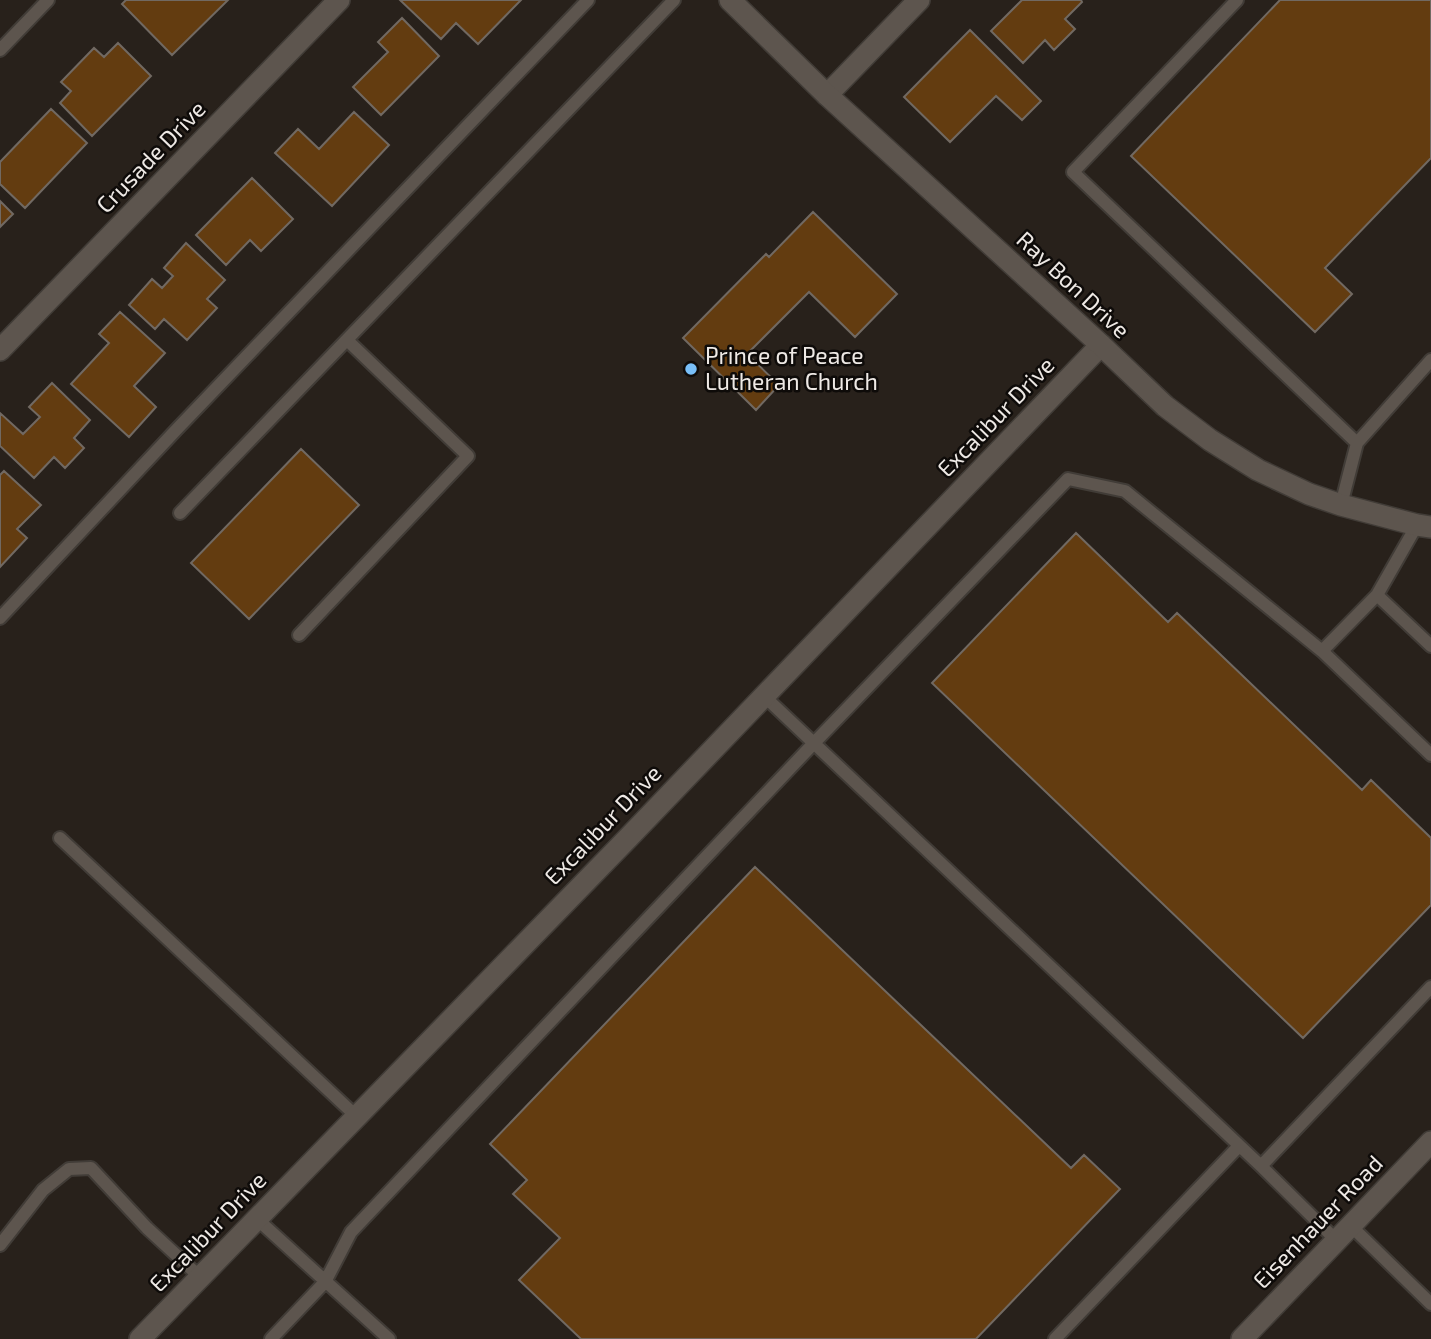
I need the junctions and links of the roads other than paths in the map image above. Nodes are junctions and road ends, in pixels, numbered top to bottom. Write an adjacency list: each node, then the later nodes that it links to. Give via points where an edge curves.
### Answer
1 (48, 0): 8 (lane)
2 (339, 0): 12 (street, Crusade Drive)
3 (588, 0): 19 (lane)
4 (674, 0): 10 (lane)
5 (730, 0): 9 (street, Ray Bon Drive)
6 (919, 0): 9 (street)
7 (1237, 0): 14 (lane, via 1073,172)
8 (0, 50)
9 (827, 94): 11 (street, Ray Bon Drive)
10 (347, 341): 16 (lane); 20 (lane, via 468,456)
11 (1101, 345): 15 (street, Ray Bon Drive, via 1165,406 1210,440 1258,470); 23 (street, Excalibur Drive)
12 (0, 350)
13 (1431, 360): 14 (lane)
14 (1357, 443): 15 (lane)
15 (1341, 505): 17 (street, Ray Bon Drive)
16 (180, 513)
17 (1424, 526): 18 (lane)
18 (1377, 595): 21 (lane); 22 (lane)
19 (0, 618)
20 (299, 635)
21 (1431, 646)
22 (1322, 651): 24 (lane, via 1125,491 1068,479); 25 (lane)
23 (764, 696): 24 (lane); 28 (street, Excalibur Drive)
24 (814, 743): 30 (lane); 36 (lane, via 351,1232)
25 (1431, 755)
26 (60, 838): 28 (lane)
27 (1431, 987): 31 (lane)
28 (356, 1116): 32 (street, Excalibur Drive)
29 (1431, 1142): 33 (street, Eisenhauer Road)
30 (1239, 1146): 31 (lane); 41 (lane)
31 (1261, 1166): 33 (lane)
32 (257, 1219): 35 (street, Excalibur Drive); 36 (lane)
33 (1344, 1233): 37 (lane); 42 (street, Eisenhauer Road)
34 (0, 1245): 35 (lane, via 43,1191 69,1169 90,1168)
35 (200, 1277): 38 (street, Excalibur Drive)
36 (325, 1282): 39 (lane); 40 (lane)
37 (1431, 1304)
38 (140, 1339)
39 (271, 1339)
40 (389, 1339)
41 (1055, 1339)
42 (1242, 1339)

